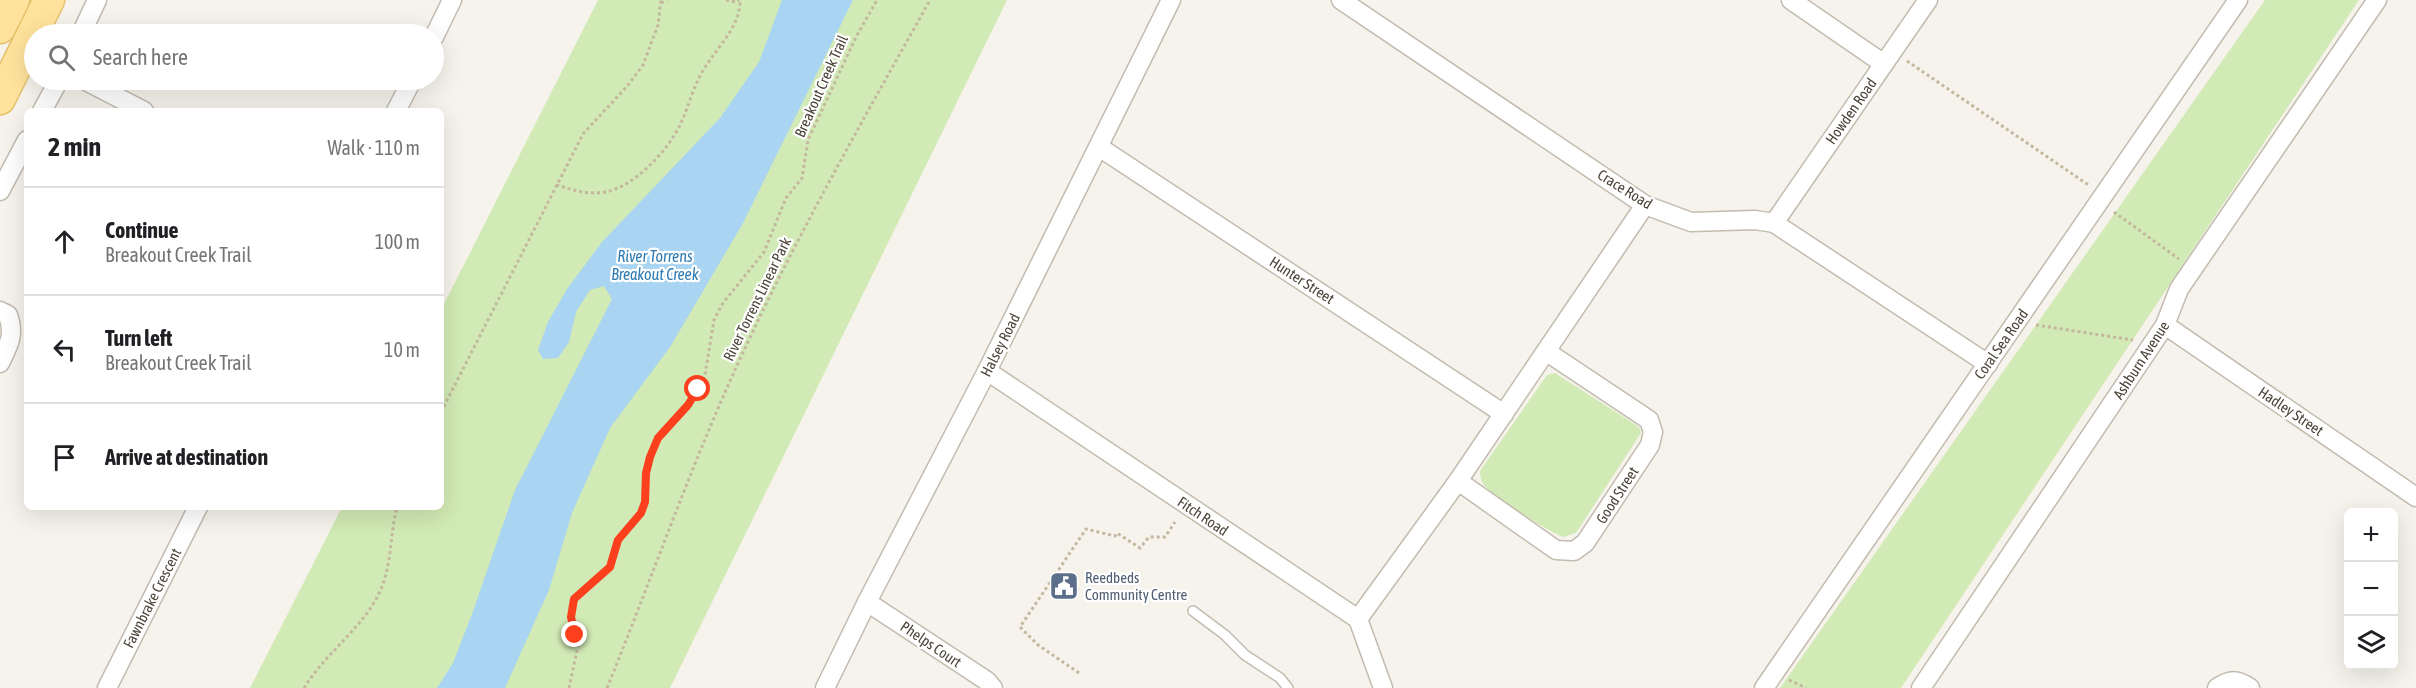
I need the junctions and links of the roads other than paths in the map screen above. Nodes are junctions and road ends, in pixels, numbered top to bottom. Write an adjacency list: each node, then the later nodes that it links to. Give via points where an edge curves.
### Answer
1 (14, 0): 14 (main road)
2 (49, 0): 11 (main road)
3 (98, 0): 12 (street)
4 (452, 0): 13 (street)
5 (1171, 0): 25 (street, Halsey Road)
6 (1341, 0): 27 (street, Crace Road)
7 (1791, 0): 16 (street)
8 (1928, 0): 16 (street, Howden Road)
9 (2238, 0): 33 (street, Coral Sea Road)
10 (2377, 0): 30 (street, Ashburn Avenue, via 2179,289)
11 (37, 24)
12 (86, 24)
13 (440, 24)
14 (0, 28)
15 (24, 51): 20 (main road)
16 (1888, 57): 28 (street, Howden Road)
17 (54, 90): 21 (street)
18 (103, 90): 22 (street)
19 (407, 90): 23 (street)
20 (0, 99)
21 (44, 108)
22 (138, 108)
23 (398, 108)
24 (24, 146): 26 (street)
25 (1099, 147): 34 (street, Halsey Road); 35 (street, Hunter Street)
26 (0, 191)
27 (1645, 205): 28 (street, Crace Road, via 1691,222); 31 (street)
28 (1774, 223): 33 (street, Crace Road)
29 (0, 311): 32 (street, via 8,315 12,328)
30 (2165, 325): 37 (street, Hadley Street); 48 (street, Ashburn Avenue)
31 (1546, 352): 35 (street); 36 (street, Good Street, via 1649,420 1652,426 1650,444 1585,543 1574,551 1556,550)
32 (0, 363)
33 (1988, 364): 47 (street, Coral Sea Road)
34 (987, 371): 39 (street, Halsey Road); 41 (street, Fitch Road)
35 (1504, 414): 36 (street)
36 (1458, 481): 41 (street)
37 (2416, 497)
38 (196, 510): 42 (street, Fawnbrake Crescent)
39 (867, 602): 43 (street, Halsey Road); 44 (street, Phelps Court)
40 (1193, 611): 45 (lane, via 1245,655 1281,678)
41 (1358, 619): 46 (street)
42 (107, 688)
43 (825, 688)
44 (993, 688)
45 (1288, 688)
46 (1383, 688)
47 (1764, 688)
48 (1920, 688)
49 (2217, 688): 50 (street, via 2229,680)
50 (2250, 688)

